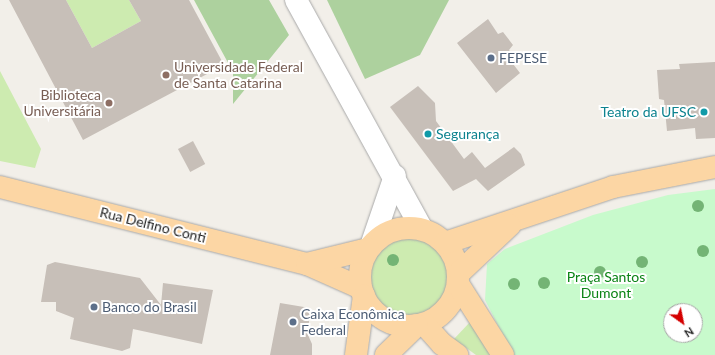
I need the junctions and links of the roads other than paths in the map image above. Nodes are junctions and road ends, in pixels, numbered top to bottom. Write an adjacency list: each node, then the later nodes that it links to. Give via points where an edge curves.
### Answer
1 (296, 0): 3 (street)
2 (715, 167): 5 (main road, via 613,186)
3 (395, 176): 6 (street); 8 (street)
4 (0, 187): 9 (main road, Rua Delfino Conti)
5 (516, 220): 7 (main road); 10 (main road)
6 (422, 230): 7 (main road); 8 (main road, via 394,230)
7 (445, 243): 10 (main road, via 454,257)
8 (370, 247): 9 (main road, Rua Delfino Conti); 11 (main road, via 362,261)
9 (307, 264): 11 (main road, Rua Delfino Conti)
10 (458, 279): 12 (main road, via 453,298 442,314); 16 (main road)
11 (362, 292): 12 (main road, via 376,314 396,324); 13 (main road)
12 (421, 324): 14 (main road, via 400,339); 15 (main road)
13 (356, 355)
14 (386, 355)
15 (457, 355)
16 (502, 355)

